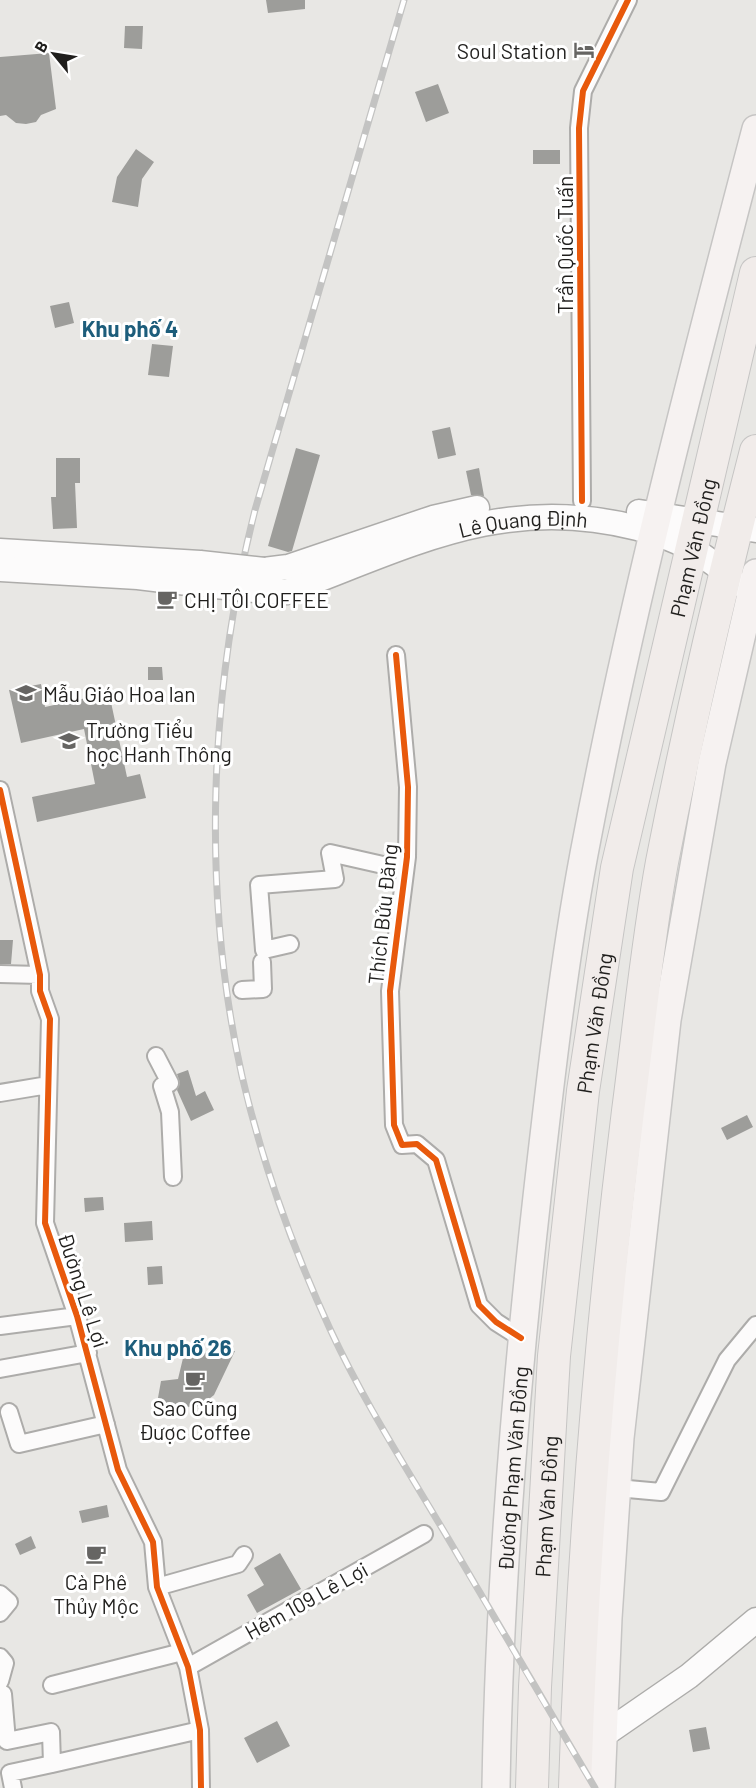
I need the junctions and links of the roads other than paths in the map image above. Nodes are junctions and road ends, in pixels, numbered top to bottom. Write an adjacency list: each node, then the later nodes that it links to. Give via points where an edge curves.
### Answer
1 (628, 0): 7 (street, Trần Quốc Tuấn, via 583,91 579,128)
2 (756, 129): 4 (main road, Phạm Văn Đồng)
3 (756, 217): 4 (main road)
4 (726, 244): 8 (main road, Phạm Văn Đồng)
5 (756, 273): 10 (highway, Phạm Văn Đồng)
6 (756, 451): 9 (highway, Phạm Văn Đồng)
7 (582, 501): 8 (main road, Lê Quang Định); 16 (main road, Lê Quang Định, via 480,507 433,518 288,567)
8 (656, 524): 10 (main road, Lê Quang Định); 16 (main road, Lê Quang Định, via 574,516 483,522 434,536 286,592); 34 (main road, Phạm Văn Đồng, via 584,856 553,1064)
9 (746, 529): 10 (main road, Lê Quang Định); 13 (highway, Phạm Văn Đồng)
10 (694, 536): 13 (main road, Lê Quang Định); 30 (highway, Phạm Văn Đồng, via 617,868 583,1091)
11 (0, 551): 14 (main road)
12 (0, 569): 14 (main road, via 138,577)
13 (724, 572): 17 (main road, Lê Quang Định); 59 (highway, Phạm Văn Đồng, via 662,864 615,1215 589,1504)
14 (198, 573): 16 (main road, bridge)
15 (756, 573): 17 (main road)
16 (264, 580)
17 (752, 611): 39 (main road, via 708,780 667,1020)
18 (396, 655): 20 (street, Thích Bửu Đăng, via 408,787)
19 (0, 790): 24 (street, Đường Lê Lợi)
20 (405, 870): 21 (street, via 330,854 334,879 260,885 264,950); 34 (street, Thích Bửu Đăng, via 390,991 394,1125 402,1145 417,1144 436,1160 480,1305 496,1322)
21 (290, 944)
22 (262, 962): 25 (street, via 263,989)
23 (0, 974): 24 (street)
24 (40, 975): 27 (street, Đường Lê Lợi, via 40,991 50,1019)
25 (242, 990)
26 (156, 1056): 29 (street, via 170,1083 162,1086 170,1112)
27 (48, 1085): 28 (street); 31 (street, Đường Lê Lợi, via 45,1223)
28 (0, 1093)
29 (173, 1177)
30 (560, 1293): 34 (main road); 58 (highway, Phạm Văn Đồng, via 537,1645)
31 (77, 1316): 33 (street); 35 (street, Đường Lê Lợi)
32 (756, 1325): 39 (street, via 727,1360 661,1492)
33 (0, 1326)
34 (521, 1338): 57 (main road, Đường Phạm Văn Đồng, via 498,1663)
35 (88, 1353): 36 (street); 38 (street, Đường Lê Lợi)
36 (0, 1370)
37 (9, 1412): 38 (street, via 19,1444)
38 (106, 1424): 42 (street, Đường Lê Lợi, via 118,1470 153,1542)
39 (617, 1488): 52 (main road)
40 (424, 1534): 47 (street, Hẻm 109 Lê Lợi)
41 (244, 1555): 42 (street, via 238,1564)
42 (157, 1587): 47 (street, Đường Lê Lợi)
43 (0, 1594): 44 (street, via 9,1602)
44 (0, 1613)
45 (756, 1620): 52 (main road, via 689,1676)
46 (0, 1657): 48 (street, via 5,1663)
47 (185, 1660): 49 (street, Hẻm 109 Lê Lợi); 51 (street, Đường Lê Lợi)
48 (0, 1681)
49 (52, 1685)
50 (0, 1694): 53 (street)
51 (200, 1730): 54 (street); 56 (street, Đường Lê Lợi)
52 (602, 1736): 60 (main road)
53 (4, 1744): 54 (street, via 51,1732)
54 (52, 1764): 55 (street, via 10,1773)
55 (13, 1788)
56 (201, 1788)
57 (496, 1788)
58 (532, 1788)
59 (575, 1788)
60 (601, 1788)

